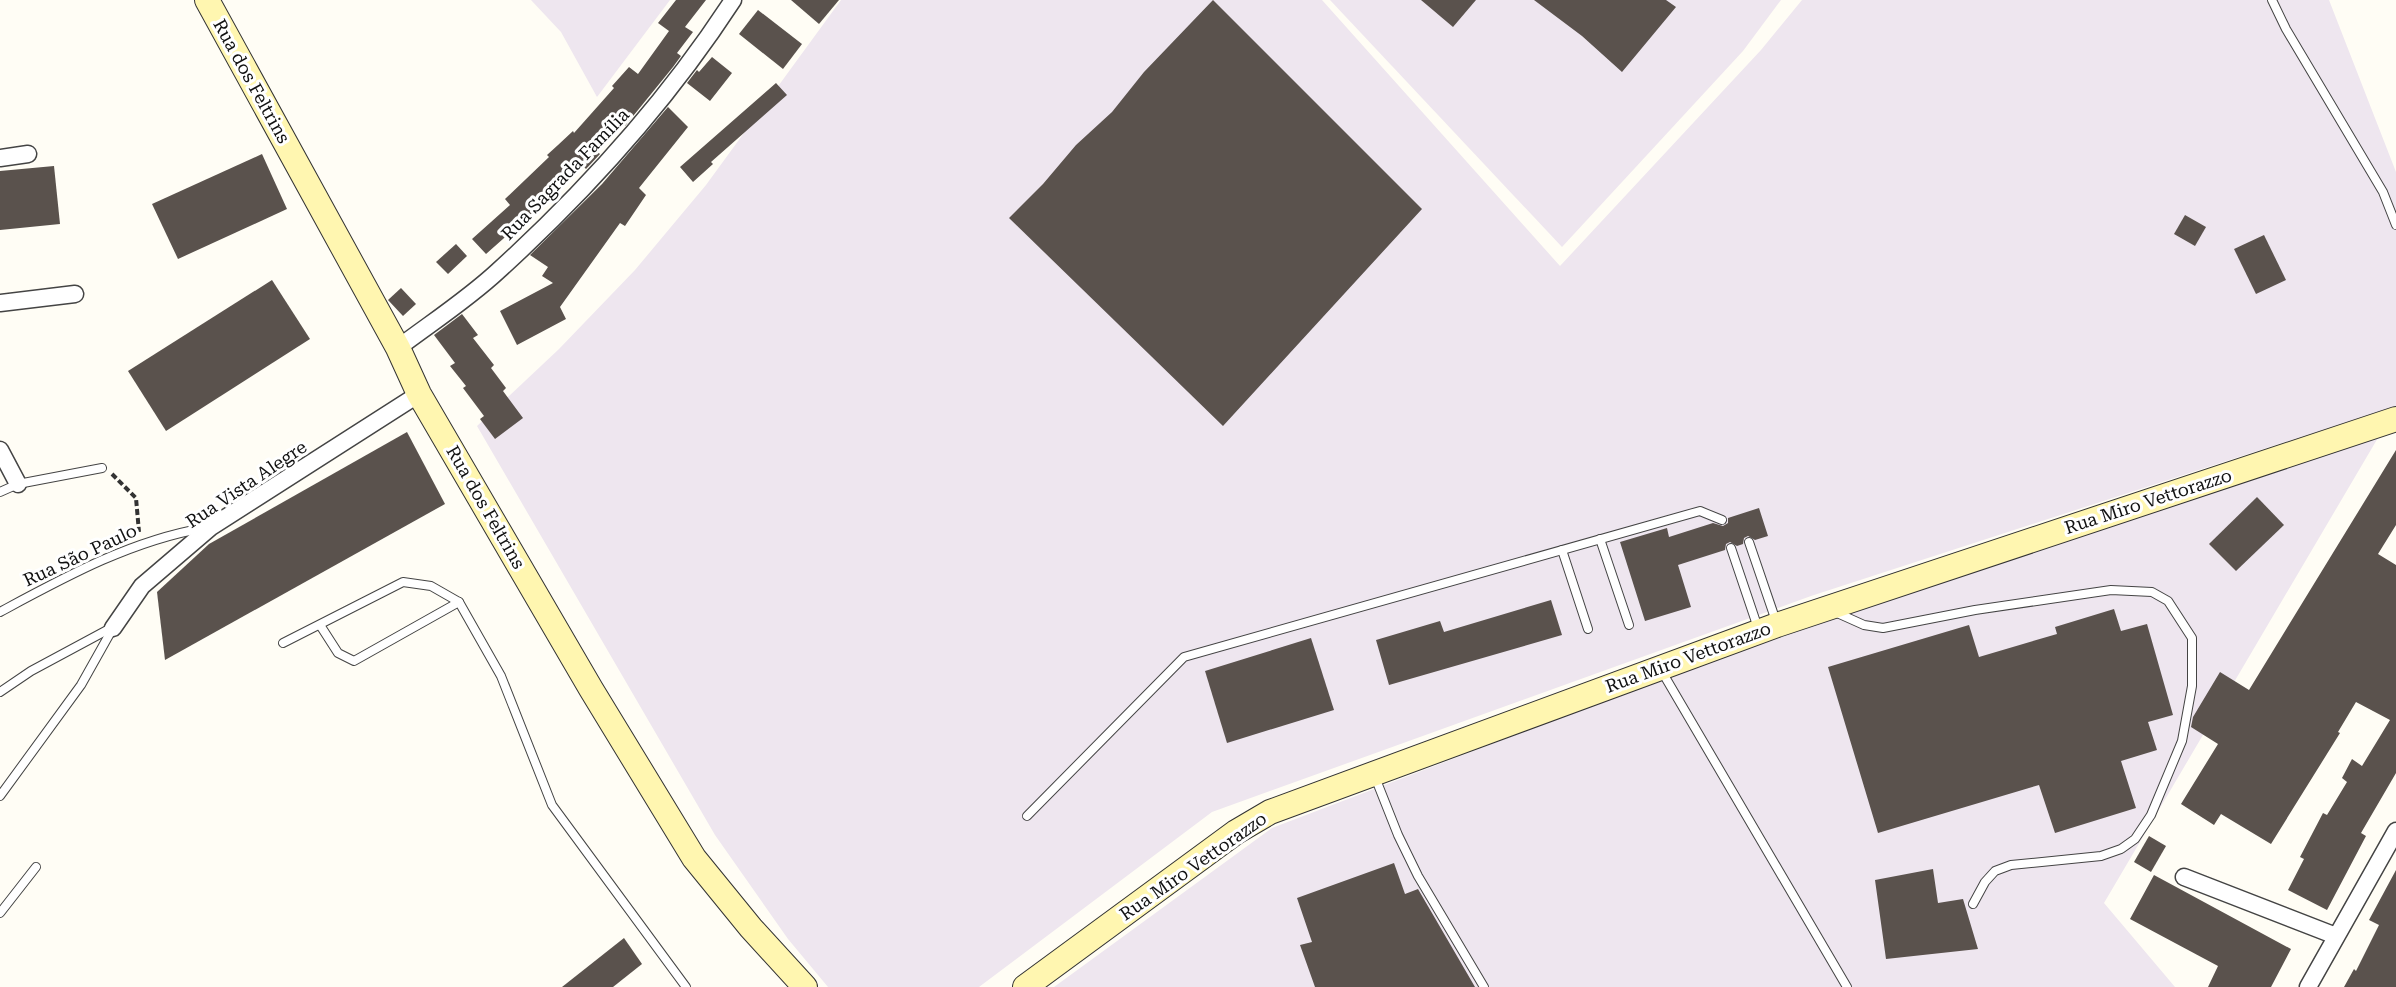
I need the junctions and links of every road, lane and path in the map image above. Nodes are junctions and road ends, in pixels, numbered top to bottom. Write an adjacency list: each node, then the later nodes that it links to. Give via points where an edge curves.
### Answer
1 (207, 0): 9 (street, Rua dos Feltrins)
2 (733, 0): 9 (street, Rua Sagrada Família, via 655,107 552,218 497,272)
3 (2272, 0): 6 (lane, via 2383,192)
4 (28, 154): 5 (street)
5 (0, 158)
6 (2396, 225)
7 (75, 294): 8 (street)
8 (0, 303)
9 (398, 348): 10 (street, Rua dos Feltrins)
10 (419, 394): 17 (street, Rua Vista Alegre); 44 (street, Rua dos Feltrins, via 694,858)
11 (2396, 419): 24 (street, Rua Miro Vettorazzo)
12 (0, 450): 14 (street)
13 (102, 468): 14 (lane); 20 (path, via 136,498)
14 (18, 484): 15 (lane)
15 (0, 492)
16 (1722, 520): 18 (lane, via 1700,511)
17 (211, 527): 20 (lane, Rua São Paulo); 28 (street, Rua Vista Alegre, via 142,586)
18 (1600, 539): 22 (lane); 27 (lane)
19 (1749, 542): 29 (lane)
20 (141, 545): 25 (lane, Rua São Paulo, via 109,556)
21 (1731, 548): 29 (lane)
22 (1562, 550): 30 (lane); 36 (lane, via 1184,657)
23 (459, 602): 26 (lane, via 431,586 403,582); 26 (lane, via 354,661 338,653); 43 (lane, via 501,676 552,805)
24 (1827, 608): 29 (street, Rua Miro Vettorazzo); 40 (lane, via 1864,625 1883,628 2100,592 2152,592 2168,601 2192,638 2192,686 2182,741 2151,815 2135,839 2101,856 2012,865 1995,872)
25 (0, 612)
26 (320, 625): 31 (lane)
27 (1629, 625)
28 (113, 628): 33 (lane); 35 (lane, via 81,685)
29 (1768, 628): 32 (street, Rua Miro Vettorazzo)
30 (1588, 629)
31 (283, 644)
32 (1659, 667): 34 (street, Rua Miro Vettorazzo); 47 (lane)
33 (0, 692)
34 (1373, 774): 45 (street, Rua Miro Vettorazzo, via 1270,812 1236,832); 46 (lane, via 1418,876)
35 (0, 796)
36 (1027, 816)
37 (2396, 831): 42 (street)
38 (36, 867): 41 (lane)
39 (2184, 877): 42 (street)
40 (1973, 904)
41 (0, 913)
42 (2336, 936): 48 (street)
43 (686, 987)
44 (805, 987)
45 (1025, 987)
46 (1484, 987)
47 (1847, 987)
48 (2308, 987)

